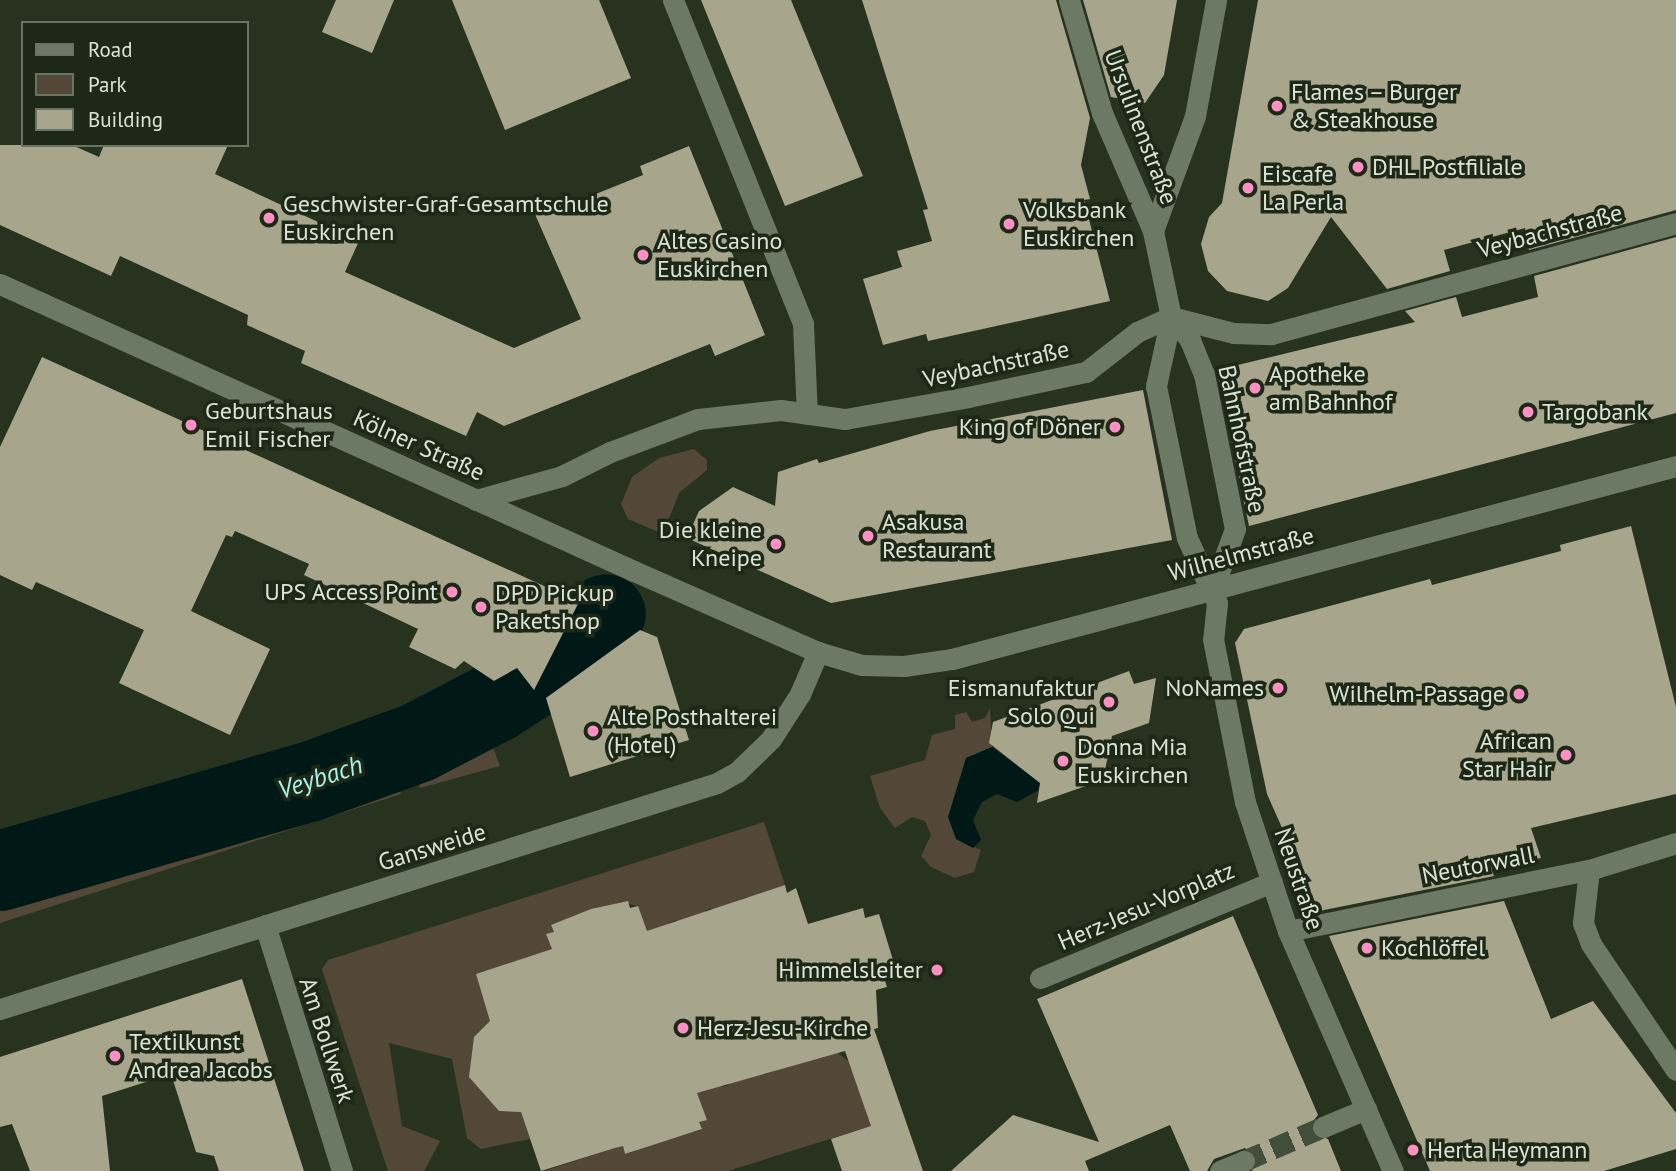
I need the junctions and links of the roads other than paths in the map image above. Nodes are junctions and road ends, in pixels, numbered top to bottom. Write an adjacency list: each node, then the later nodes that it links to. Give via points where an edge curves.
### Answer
1 (673, 0): 8 (street, via 803,324)
2 (1069, 0): 5 (street, Ursulinenstraße, via 1098,98)
3 (1216, 0): 5 (street, via 1195,116)
4 (1676, 223): 7 (street, Veybachstraße, via 1260,334 1234,333)
5 (1153, 231): 7 (street, Bahnhofstraße)
6 (0, 284): 10 (street, Kölner Straße)
7 (1171, 317): 8 (street, Veybachstraße, via 1137,332 1086,372 872,415 845,419); 11 (street, Bahnhofstraße, via 1156,386 1187,538); 11 (street, Bahnhofstraße, via 1190,340 1204,374 1235,529)
8 (807, 414): 10 (street, Veybachstraße, via 781,410 698,419 610,452 562,476)
9 (1676, 466): 11 (street, Wilhelmstraße)
10 (476, 500): 12 (street, Kölner Straße)
11 (1213, 588): 12 (street, Wilhelmstraße, via 952,659 904,666 862,665); 15 (street, Neustraße, via 1213,639 1227,719 1245,802)
12 (818, 652): 16 (street, Gansweide, via 800,694 771,739 737,772 717,783)
13 (1676, 843): 14 (street, Neutorwall)
14 (1588, 870): 17 (street, Neutorwall); 20 (street, via 1583,923 1591,944)
15 (1272, 882): 17 (street, Neustraße); 18 (street, Herz-Jesu-Vorplatz)
16 (265, 925): 19 (street, Gansweide); 24 (street, Am Bollwerk)
17 (1288, 931): 21 (street, Neustraße)
18 (1040, 978)
19 (0, 1009)
20 (1676, 1070)
21 (1366, 1110): 22 (street); 26 (street, Neustraße)
22 (1323, 1127)
23 (1244, 1161): 25 (street)
24 (342, 1171)
25 (1220, 1171)
26 (1393, 1171)

